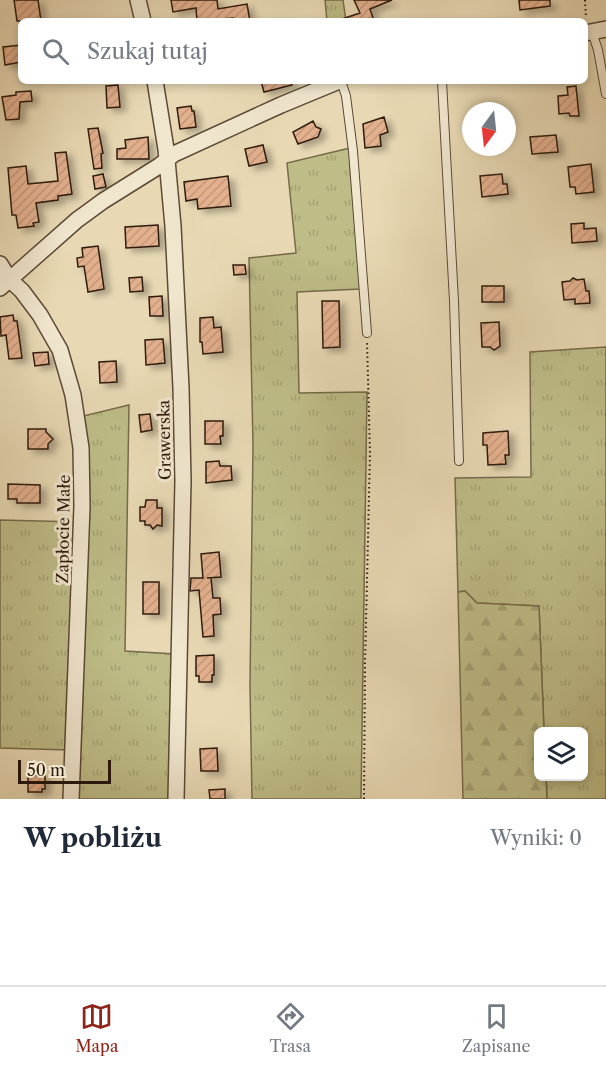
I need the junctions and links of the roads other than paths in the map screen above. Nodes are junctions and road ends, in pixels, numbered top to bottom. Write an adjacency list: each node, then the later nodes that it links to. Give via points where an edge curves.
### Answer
1 (138, 0): 2 (street)
2 (142, 18)
3 (592, 32): 8 (lane)
4 (155, 84): 9 (street, Grawerska)
5 (333, 84): 9 (street)
6 (341, 84): 12 (lane, via 353,151)
7 (442, 84): 13 (lane)
8 (606, 94)
9 (166, 160): 11 (street, via 86,213); 15 (street, Grawerska, via 173,226 183,481)
10 (0, 264): 11 (street, Zapłocie Małe)
11 (5, 283): 14 (street, Zapłocie Małe, via 22,291 60,350 73,394 81,448)
12 (367, 333)
13 (459, 461)
14 (71, 799)
15 (176, 799)

